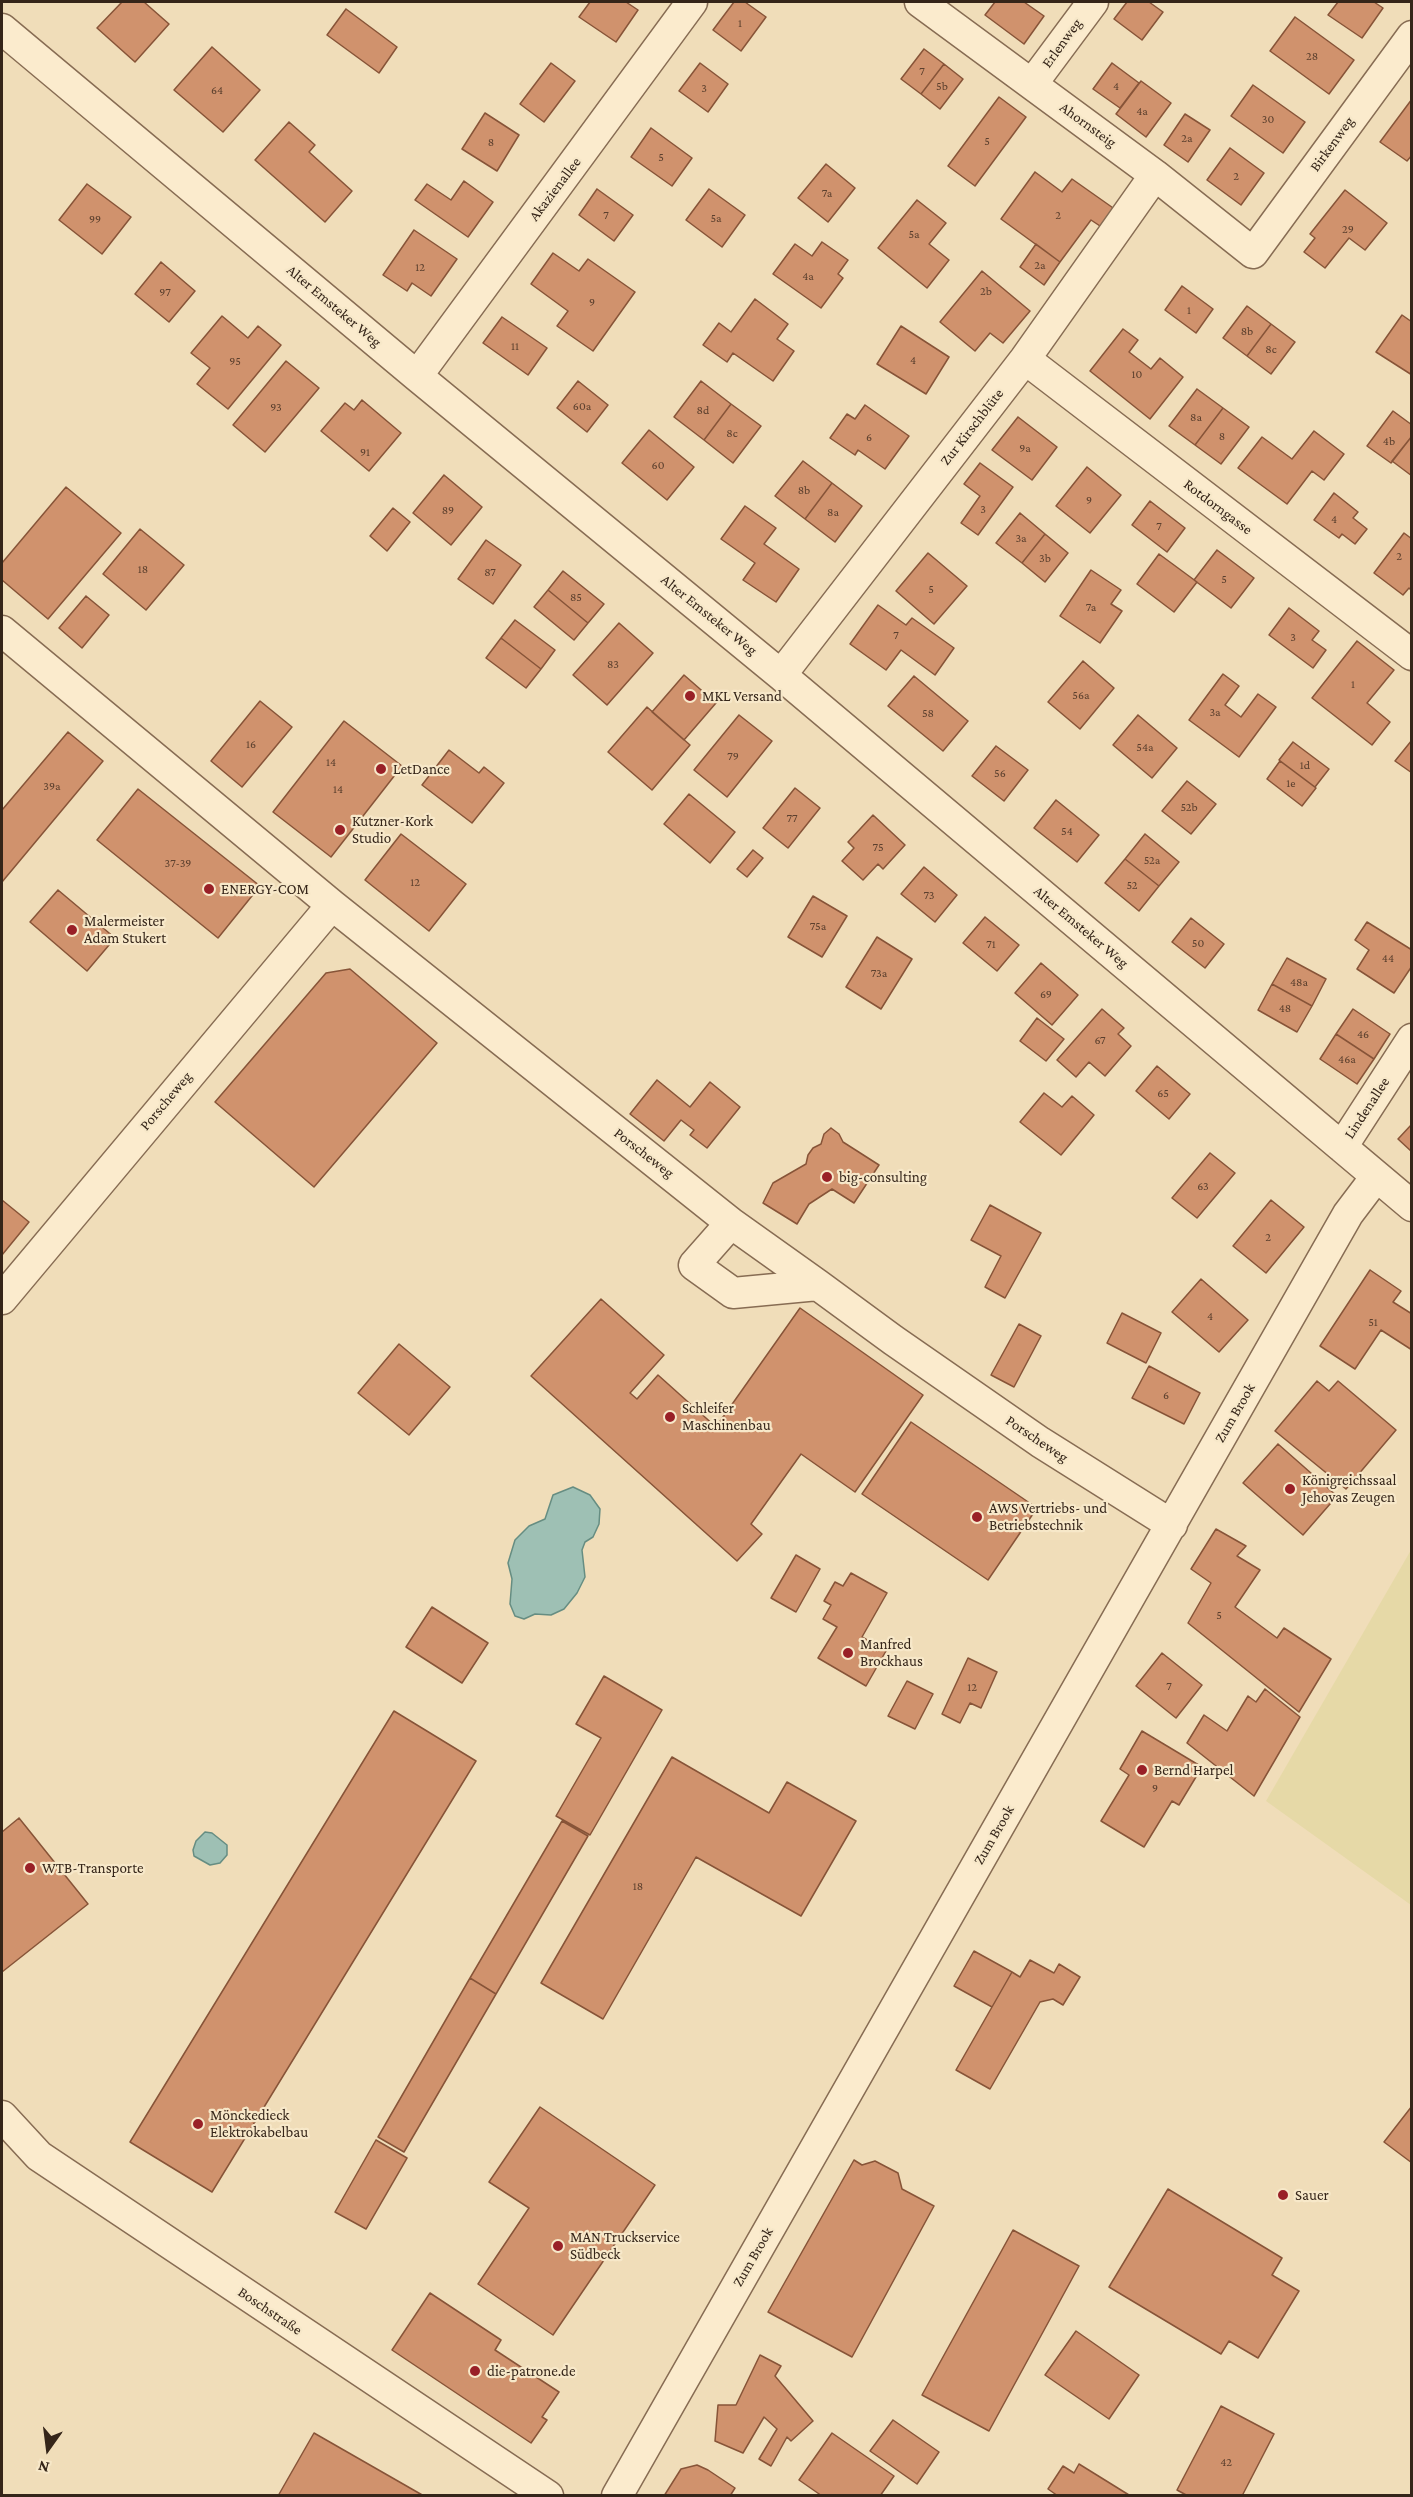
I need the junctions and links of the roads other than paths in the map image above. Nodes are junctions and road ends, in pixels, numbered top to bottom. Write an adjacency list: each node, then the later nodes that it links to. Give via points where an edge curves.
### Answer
1 (692, 2): 10 (street, Akazienallee)
2 (920, 2): 6 (street, Ahornsteig)
3 (1093, 2): 6 (street, Erlenweg)
4 (2, 29): 10 (street, Alter Emsteker Weg)
5 (1412, 36): 8 (street, Birkenweg)
6 (1032, 84): 7 (street, Ahornsteig)
7 (1155, 175): 8 (street, Ahornsteig); 9 (street, Zur Kirschblüte)
8 (1253, 253)
9 (1024, 359): 12 (street, Rotdorngasse); 13 (street, Zur Kirschblüte)
10 (417, 376): 13 (street, Alter Emsteker Weg)
11 (2, 631): 14 (street, Porscheweg)
12 (1412, 655)
13 (782, 675): 16 (street, Alter Emsteker Weg)
14 (332, 905): 19 (street, Porscheweg); 21 (street, Porscheweg)
15 (1412, 1039): 16 (street, Lindenallee)
16 (1342, 1147): 17 (street, Alter Emsteker Weg)
17 (1376, 1177): 18 (street, Alter Emsteker Weg); 22 (street, Zum Brook, via 1348,1214)
18 (1412, 1206)
19 (731, 1223): 20 (street, Porscheweg); 20 (street, via 694,1265 733,1293)
20 (818, 1285): 22 (street, Porscheweg, via 1040,1442)
21 (2, 1299)
22 (1172, 1525): 25 (street, Zum Brook)
23 (2, 2116): 24 (street, Boschstraße, via 39,2156)
24 (548, 2496)
25 (617, 2496)

